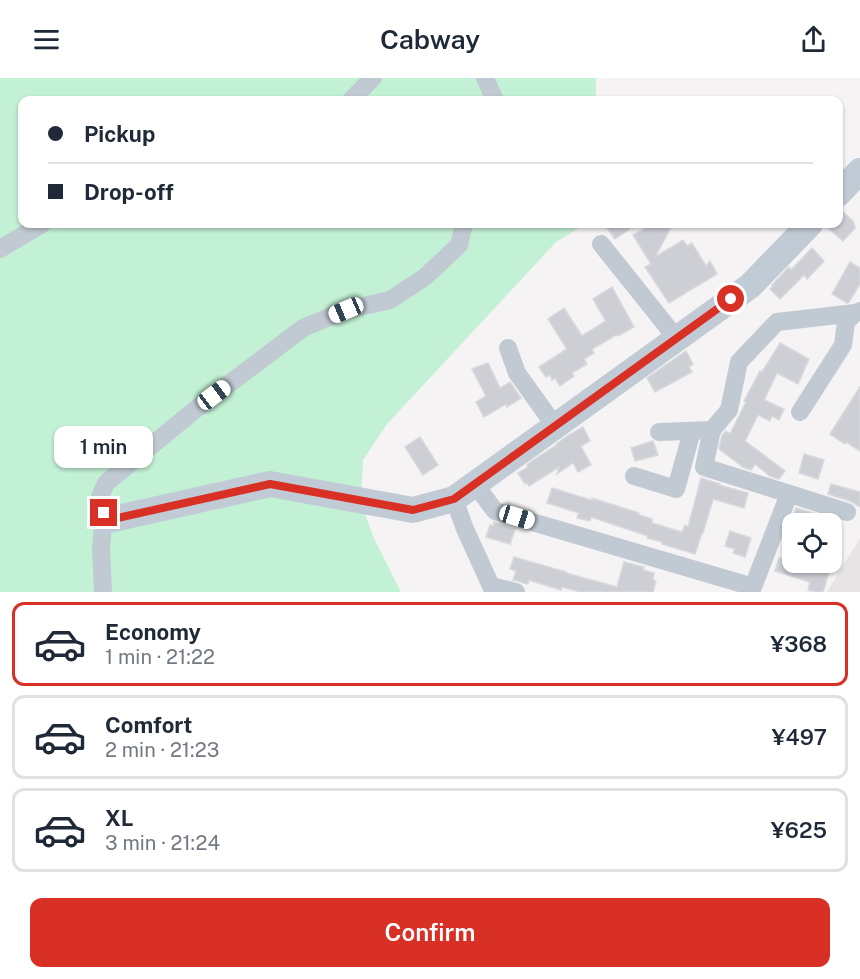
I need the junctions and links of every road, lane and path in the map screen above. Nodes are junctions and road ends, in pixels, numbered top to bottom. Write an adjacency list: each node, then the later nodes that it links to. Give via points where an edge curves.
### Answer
1 (373, 78): 3 (street)
2 (486, 78): 4 (street)
3 (355, 96)
4 (493, 96)
5 (860, 171): 6 (street)
6 (843, 189)
7 (35, 228): 11 (street)
8 (464, 228): 25 (street, via 459,245 425,277 390,300 346,310 303,328 196,409 106,483 100,497)
9 (806, 228): 13 (street, via 750,286)
10 (601, 244): 13 (street)
11 (0, 249)
12 (858, 312): 15 (street, via 846,322 843,345); 17 (street, via 777,322 740,362 729,410)
13 (677, 339): 16 (street)
14 (508, 348): 16 (street, via 518,373)
15 (800, 412)
16 (555, 426): 21 (street)
17 (712, 430): 18 (street); 22 (street, via 704,467)
18 (692, 431): 19 (street); 20 (street, via 676,489)
19 (659, 432)
20 (634, 476)
21 (475, 484): 23 (street); 27 (street, via 495,511)
22 (789, 494): 24 (street); 27 (street)
23 (454, 499): 25 (street, via 413,510 270,484); 26 (street)
24 (847, 512)
25 (104, 521): 28 (street)
26 (490, 589): 29 (street)
27 (754, 589)
28 (103, 592)
29 (516, 592)

